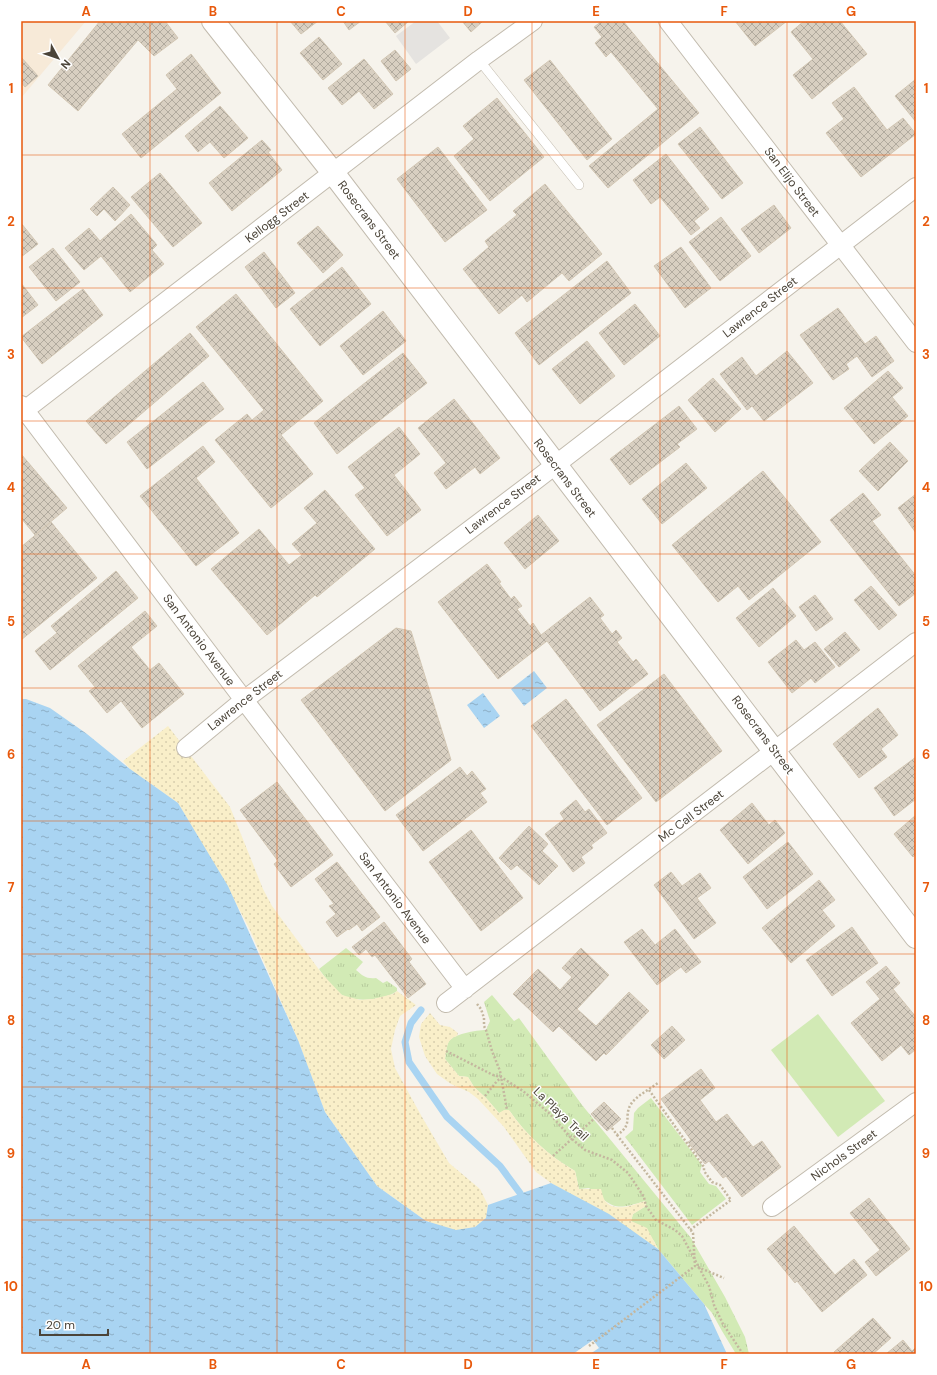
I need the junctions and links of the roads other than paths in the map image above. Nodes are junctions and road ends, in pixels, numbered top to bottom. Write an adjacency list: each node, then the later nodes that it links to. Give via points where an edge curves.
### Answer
1 (213, 21): 5 (street, Rosecrans Street)
2 (533, 21): 4 (street, Kellogg Street)
3 (668, 21): 8 (street, San Elijo Street)
4 (479, 60): 5 (street, Kellogg Street); 6 (lane)
5 (334, 174): 10 (street, Kellogg Street); 11 (street, Rosecrans Street)
6 (578, 185)
7 (916, 187): 8 (street, Lawrence Street)
8 (840, 245): 9 (street, San Elijo Street); 11 (street, Lawrence Street)
9 (916, 343)
10 (22, 409): 13 (street, San Antonio Avenue)
11 (555, 464): 13 (street, Lawrence Street); 15 (street, Rosecrans Street)
12 (916, 642): 15 (street, Mc Call Street)
13 (244, 700): 14 (street, Lawrence Street); 17 (street, San Antonio Avenue)
14 (186, 748)
15 (774, 750): 16 (street, Rosecrans Street); 17 (street, Mc Call Street)
16 (916, 937)
17 (465, 989): 18 (street, Mc Call Street)
18 (446, 1003)
19 (916, 1102): 20 (street, Nichols Street)
20 (772, 1208)

